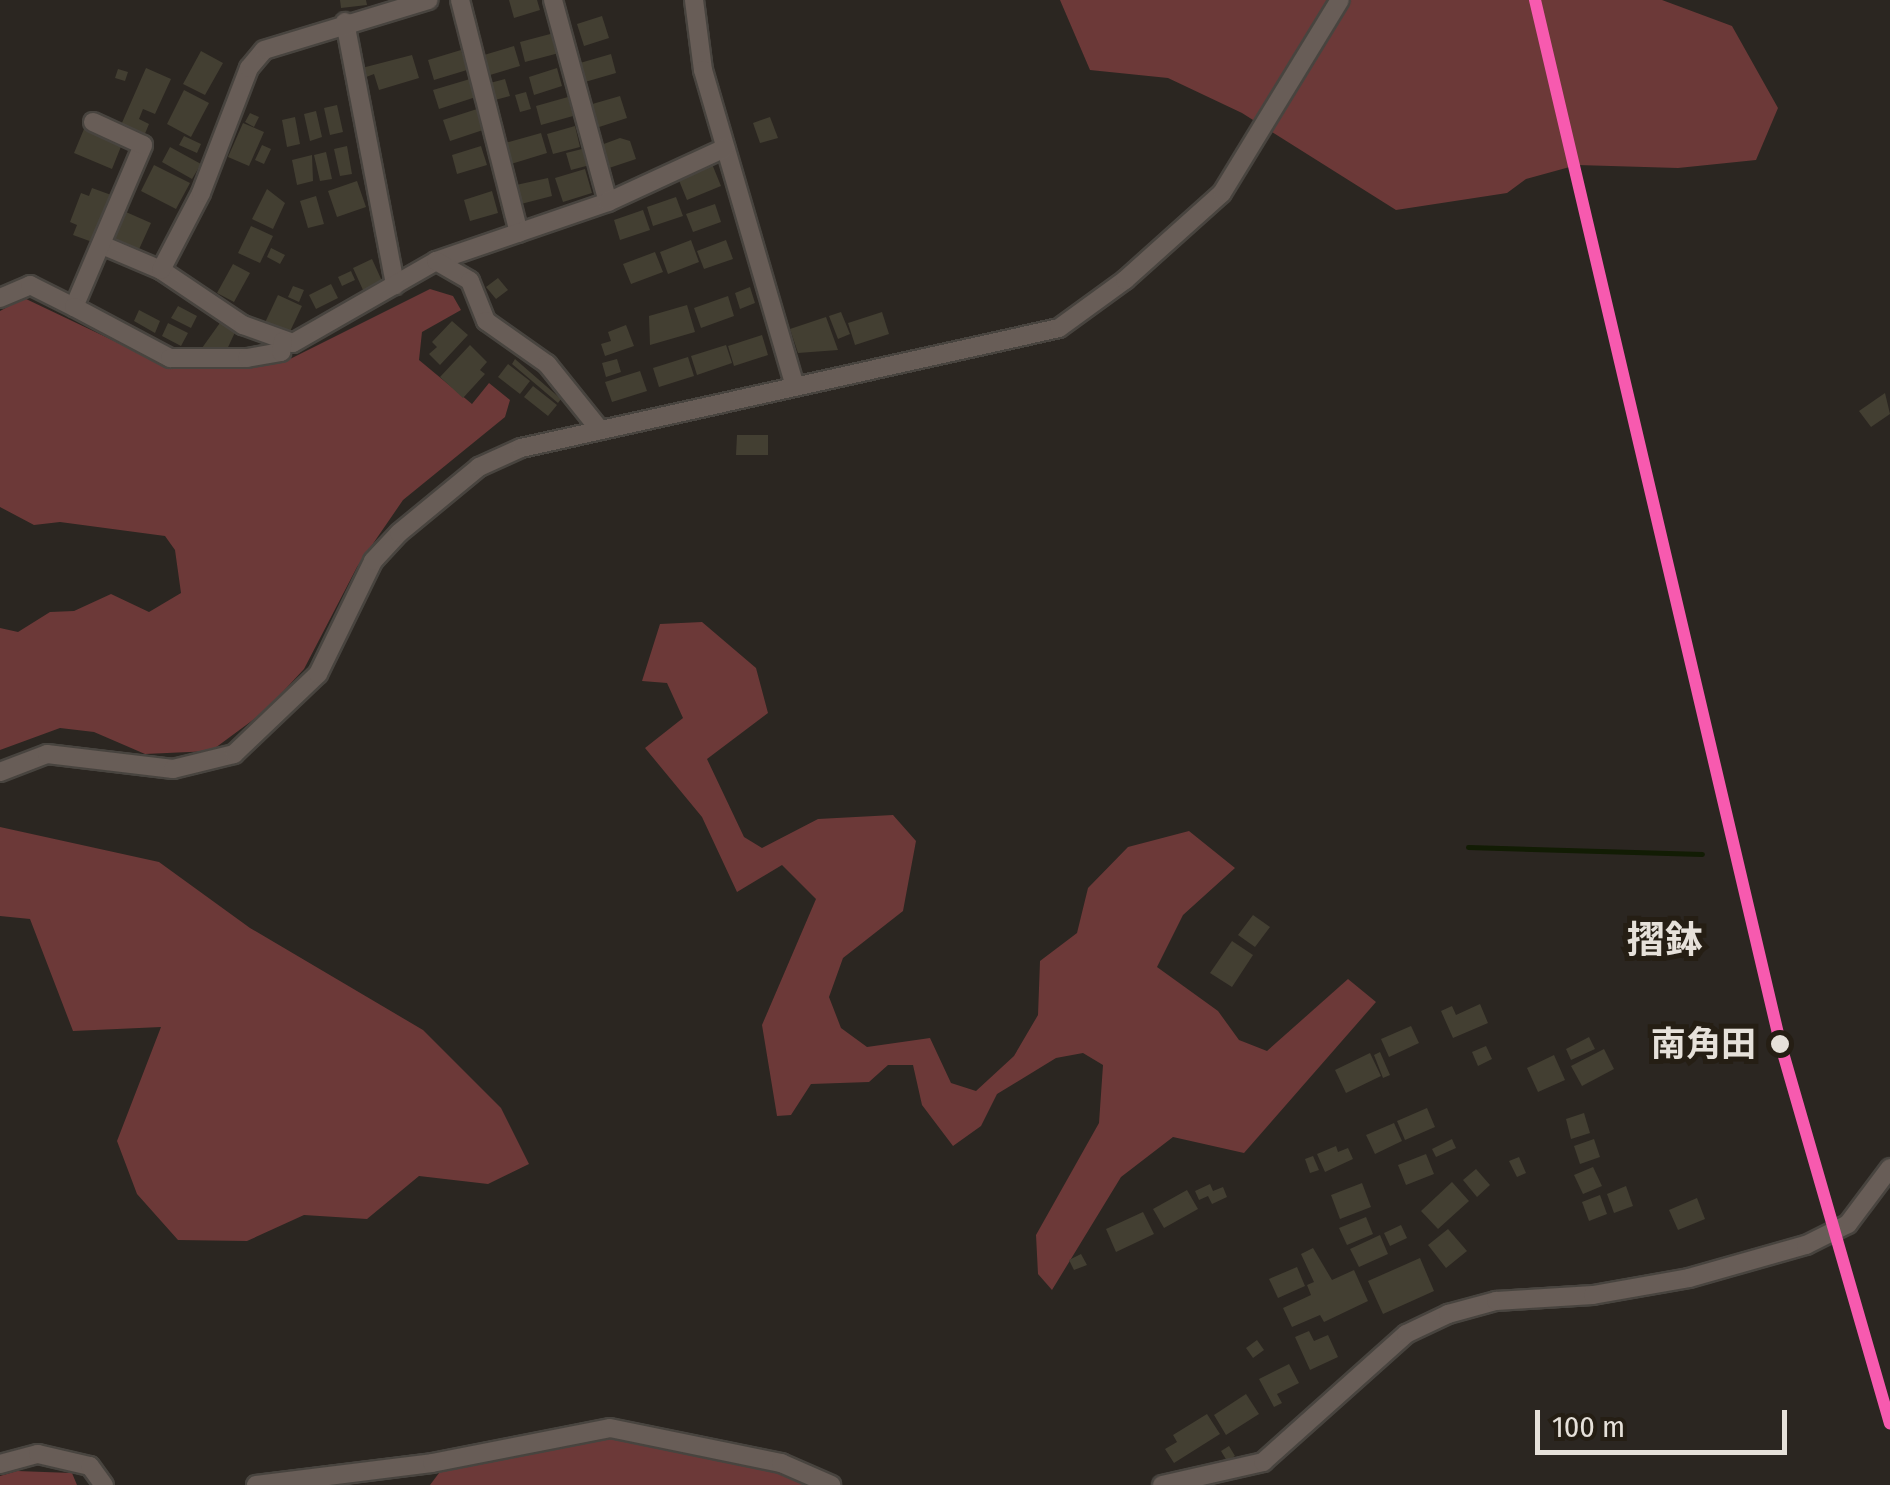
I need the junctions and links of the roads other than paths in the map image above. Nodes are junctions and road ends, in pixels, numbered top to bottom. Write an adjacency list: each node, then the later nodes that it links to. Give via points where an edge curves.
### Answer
1 (429, 0): 6 (street)
2 (460, 0): 10 (street)
3 (553, 0): 9 (street)
4 (694, 0): 8 (street, via 703,70)
5 (1340, 0): 18 (street, via 1222,193 1126,280 1060,328)
6 (345, 22): 13 (street, via 264,50 250,68 201,193); 14 (street)
7 (93, 122): 11 (street, via 143,145)
8 (724, 148): 9 (street); 18 (street)
9 (608, 202): 10 (street)
10 (520, 232): 12 (street)
11 (102, 245): 13 (street); 16 (street)
12 (436, 261): 14 (street); 19 (street, via 470,281 486,320 547,364)
13 (161, 270): 17 (street, via 243,325)
14 (395, 285): 17 (street, via 293,343)
15 (0, 298): 16 (street, via 30,285)
16 (74, 307): 17 (street, via 170,358 247,358 282,352)
17 (283, 341)
18 (794, 383): 19 (street)
19 (600, 430): 20 (street, via 521,448 478,467 399,533 373,561 318,674 234,754 173,769 47,754)
20 (0, 772)
21 (1890, 1168): 26 (street, via 1848,1224 1806,1245 1689,1278 1592,1295 1496,1301 1406,1334 1263,1462)
22 (0, 1464): 23 (street, via 52,1457 90,1466)
23 (104, 1485)
24 (256, 1485): 25 (street, via 432,1463 610,1428 781,1463)
25 (832, 1485)
26 (1162, 1485)

